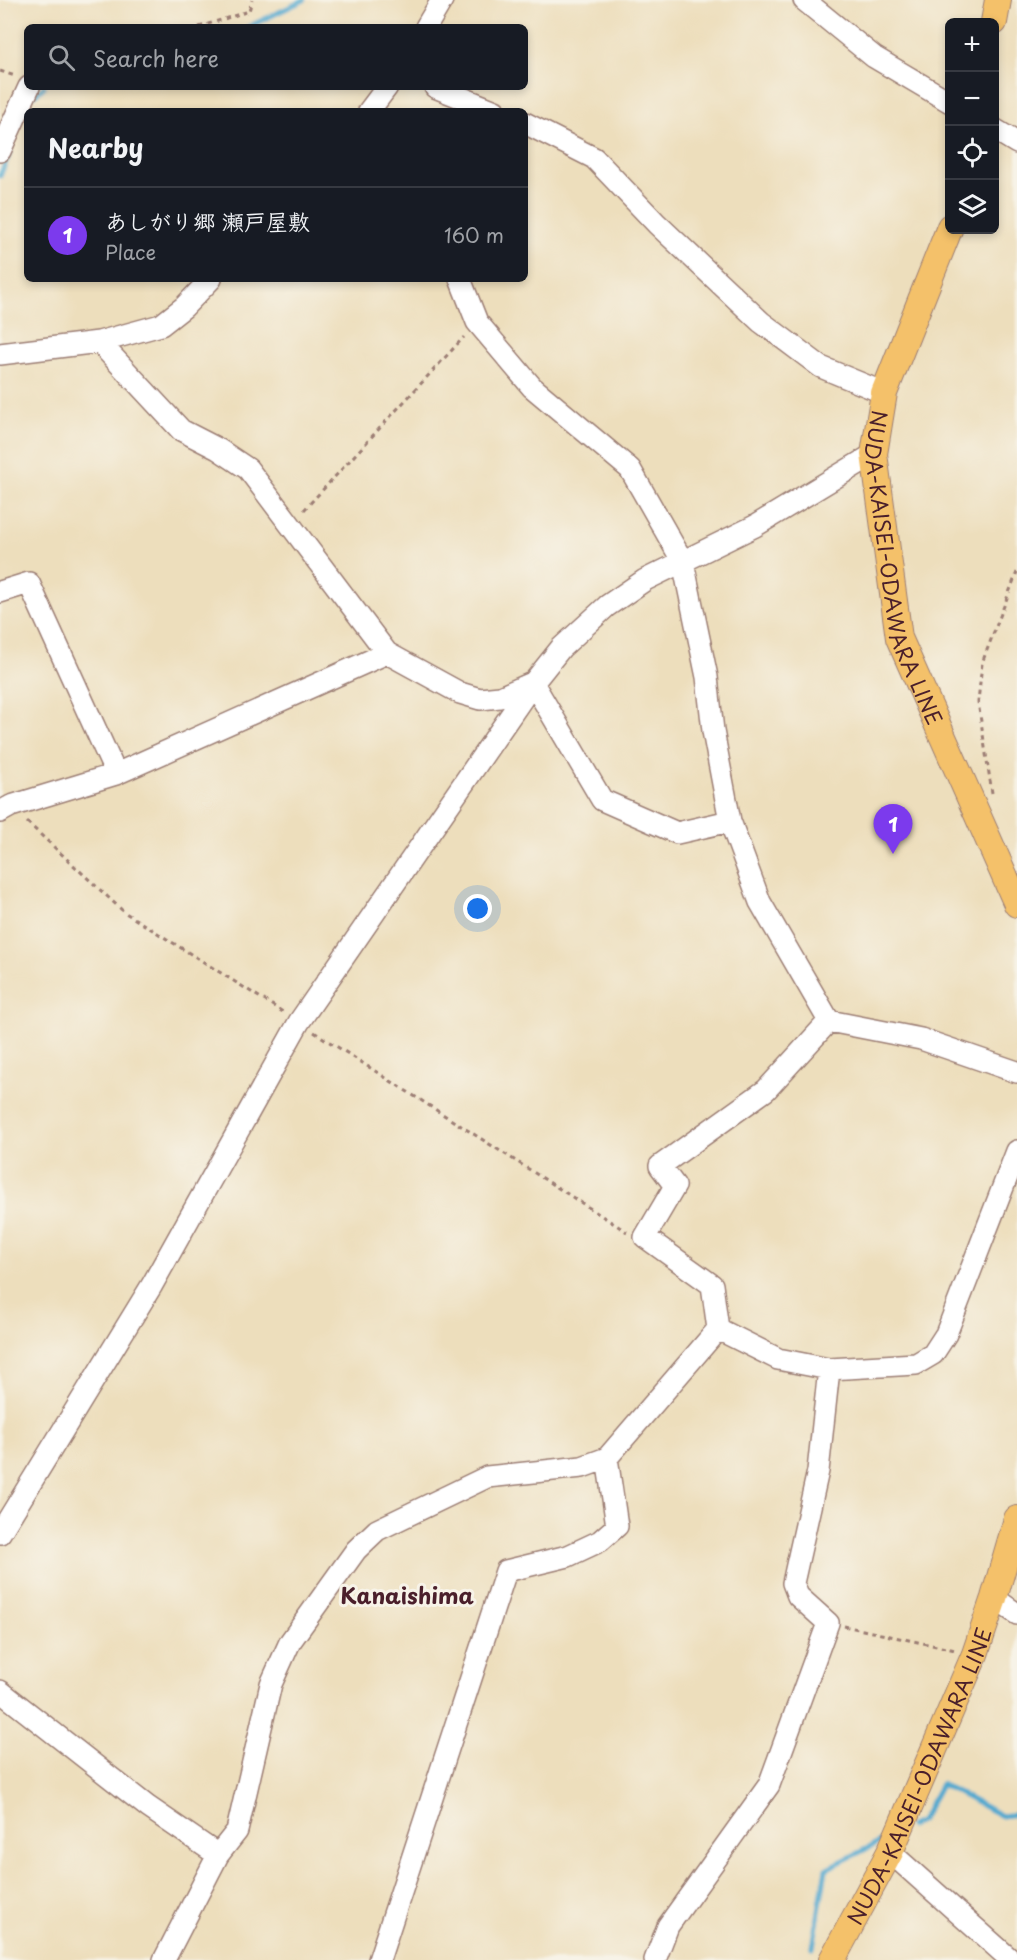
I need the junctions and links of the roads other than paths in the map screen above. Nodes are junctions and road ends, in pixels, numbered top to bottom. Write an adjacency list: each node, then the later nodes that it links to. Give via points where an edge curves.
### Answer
1 (442, 0): 5 (street)
2 (804, 0): 9 (street, via 874,57)
3 (998, 0): 4 (main road)
4 (995, 18)
5 (428, 24)
6 (28, 90): 15 (street)
7 (385, 90): 10 (street)
8 (442, 90): 11 (street)
9 (945, 99)
10 (371, 108)
11 (488, 108)
12 (528, 125): 21 (street, via 594,158 657,224 769,328 821,367)
13 (999, 132): 14 (street)
14 (1017, 143)
15 (0, 151)
16 (947, 234): 21 (main road, NUDA-KAISEI-ODAWARA LINE)
17 (208, 282): 19 (street, via 161,325)
18 (461, 282): 23 (street, via 477,322 532,387 630,469)
19 (99, 342): 20 (street); 25 (street, via 181,430 248,469)
20 (0, 354)
21 (884, 393): 22 (main road, NUDA-KAISEI-ODAWARA LINE)
22 (873, 454): 23 (street, via 755,526); 30 (main road, NUDA-KAISEI-ODAWARA LINE, via 899,638)
23 (683, 562): 26 (street, via 645,580 607,606 561,648); 29 (street, via 707,677)
24 (0, 592): 27 (street, via 29,583)
25 (387, 653): 26 (street, via 460,693 480,699 500,697); 27 (street)
26 (532, 683): 29 (street, via 602,800 677,833); 38 (street, via 299,1022 152,1285)
27 (116, 774): 28 (street)
28 (5, 809)
29 (730, 821): 31 (street, via 760,902)
30 (1017, 904)
31 (830, 1020): 32 (street, via 921,1039); 34 (street, via 766,1090 660,1166 675,1186 645,1237 712,1285)
32 (1017, 1072)
33 (1017, 1151): 35 (street, via 946,1334 933,1354 916,1365)
34 (718, 1329): 35 (street, via 778,1359); 36 (street)
35 (829, 1369): 46 (street, via 818,1471 793,1583 798,1596 828,1623 769,1785 668,1926)
36 (607, 1458): 43 (street, via 582,1467 487,1477 377,1530 356,1550 290,1642 271,1684 237,1831); 45 (street, via 617,1526 600,1541 568,1556 506,1571)
37 (1017, 1519): 39 (main road, NUDA-KAISEI-ODAWARA LINE)
38 (0, 1533)
39 (994, 1598): 40 (street); 42 (main road, NUDA-KAISEI-ODAWARA LINE, via 975,1654)
40 (1017, 1614)
41 (0, 1691): 43 (street, via 148,1807)
42 (891, 1849): 47 (main road, NUDA-KAISEI-ODAWARA LINE); 48 (street)
43 (218, 1855): 44 (street)
44 (164, 1960)
45 (378, 1960)
46 (655, 1960)
47 (832, 1960)
48 (1011, 1960)

